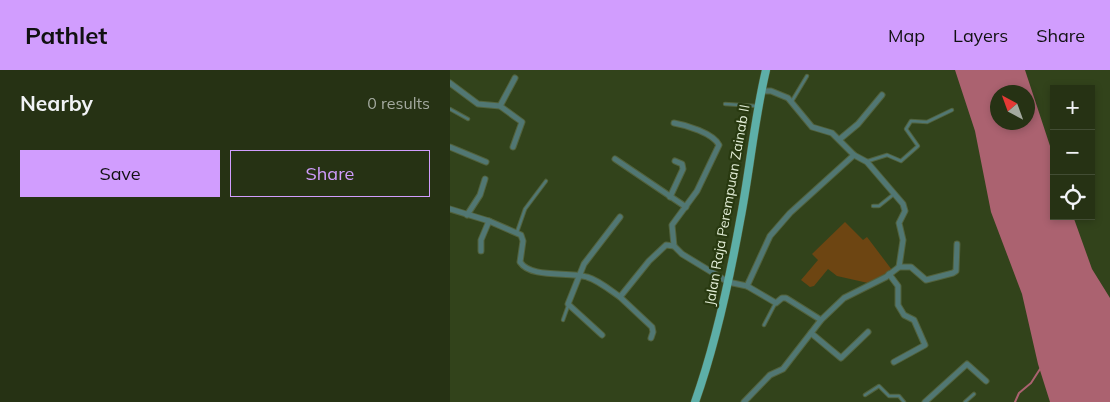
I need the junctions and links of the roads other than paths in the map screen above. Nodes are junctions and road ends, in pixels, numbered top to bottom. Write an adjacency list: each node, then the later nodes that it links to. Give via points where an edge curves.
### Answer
1 (766, 70): 5 (main road, Jalan Raja Perempuan Zainab II)
2 (808, 76): 7 (lane)
3 (515, 78): 9 (street)
4 (450, 83): 9 (street, via 478,104)
5 (761, 90): 7 (street, via 772,91); 10 (main road, Jalan Raja Perempuan Zainab II)
6 (882, 95): 15 (street)
7 (792, 102): 15 (street, via 812,127 829,131)
8 (725, 104): 10 (lane)
9 (500, 106): 17 (street, via 523,124)
10 (758, 107): 41 (main road, Jalan Raja Perempuan Zainab II)
11 (450, 109): 13 (lane)
12 (952, 110): 22 (lane, via 927,122 908,123 906,129 918,146 905,159 901,161 886,155)
13 (468, 119)
14 (674, 123): 28 (street, via 713,138 719,145)
15 (840, 140): 18 (street)
16 (450, 147): 21 (street)
17 (513, 147)
18 (854, 155): 22 (street); 42 (street, via 790,213 770,236)
19 (615, 159): 26 (street)
20 (675, 161): 26 (street, via 682,164 683,169)
21 (486, 162)
22 (867, 162): 25 (street)
23 (486, 179): 30 (street)
24 (546, 181): 33 (lane, via 526,209)
25 (894, 194): 27 (lane, via 879,206); 37 (street, via 905,209 899,223 903,240)
26 (670, 197): 28 (street)
27 (873, 206)
28 (686, 207): 35 (street, via 672,225)
29 (450, 210): 30 (street)
30 (467, 215): 32 (street)
31 (620, 217): 40 (street, via 588,257)
32 (489, 221): 33 (street); 36 (street, via 481,240)
33 (517, 232): 40 (street, via 523,239 520,262 523,267 542,273)
34 (957, 244): 37 (street, via 953,274 926,280 911,267)
35 (674, 246): 41 (street); 43 (street, via 666,245 649,261)
36 (481, 251)
37 (899, 267): 39 (street)
38 (884, 269): 39 (lane)
39 (889, 274): 47 (street, via 844,298); 53 (street, via 898,286 898,306 904,315 914,320 925,346)
40 (579, 275): 43 (street, via 589,277); 45 (street)
41 (727, 282): 42 (street); 59 (main road, Jalan Raja Perempuan Zainab II, via 712,352)
42 (747, 286): 44 (street)
43 (620, 297): 52 (street, via 652,327)
44 (776, 303): 47 (street, via 786,298); 48 (lane)
45 (568, 304): 46 (lane); 51 (street)
46 (563, 320)
47 (821, 320): 50 (street)
48 (764, 325)
49 (868, 332): 50 (street, via 841,358)
50 (811, 333): 57 (street, via 783,369 770,375)
51 (602, 335)
52 (651, 338)
53 (894, 362)
54 (986, 381): 58 (street, via 967,364)
55 (974, 394): 61 (lane)
56 (865, 395): 60 (lane, via 879,386 889,396 897,395)
57 (748, 401)
58 (928, 401)
59 (695, 402)
60 (904, 402)
61 (965, 402)

